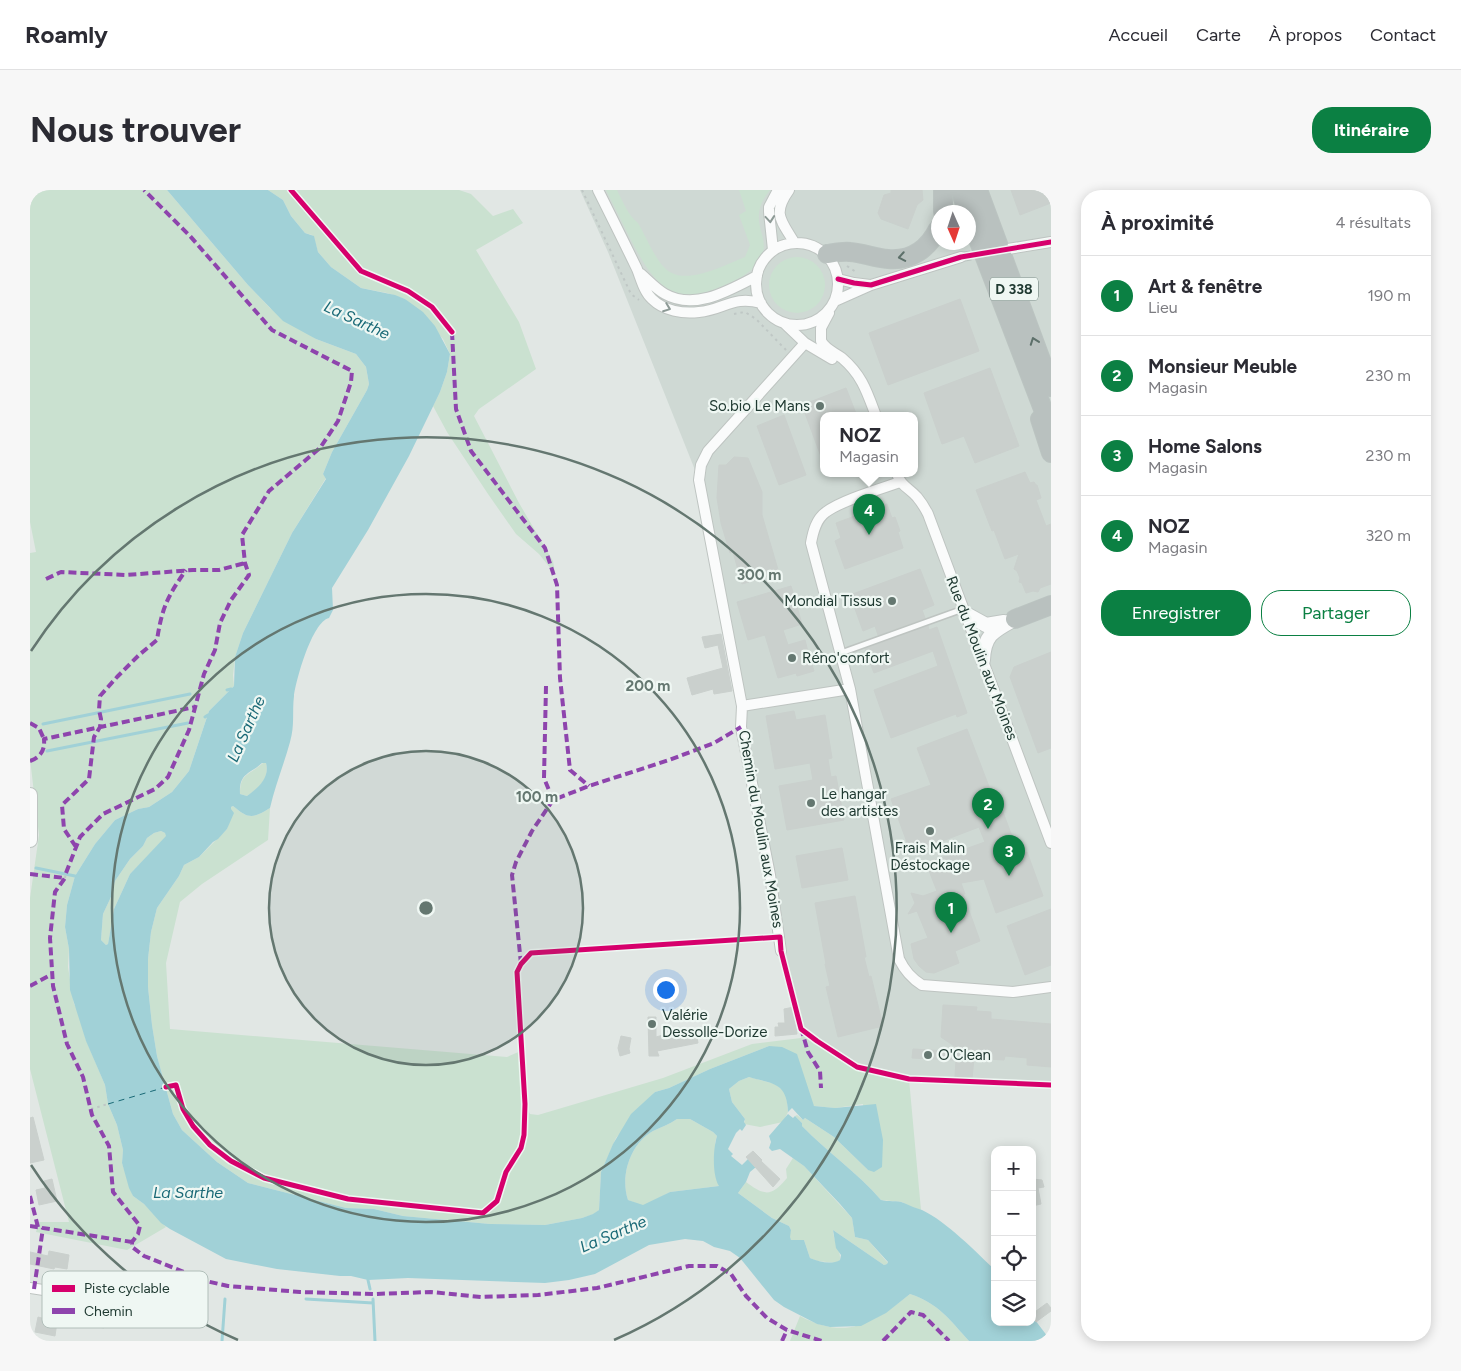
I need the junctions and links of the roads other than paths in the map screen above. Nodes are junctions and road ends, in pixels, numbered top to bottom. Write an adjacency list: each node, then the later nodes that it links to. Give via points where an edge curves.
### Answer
1 (598, 190): 17 (street)
2 (778, 190): 14 (street, one-way to 14, via 769,212)
3 (789, 190): 10 (street, via 779,214)
4 (943, 190): 7 (highway)
5 (960, 190): 8 (highway, D 338)
6 (978, 190): 27 (highway, D 338, one-way to 6)
7 (943, 205)
8 (965, 205)
9 (976, 234): 26 (highway, D 338)
10 (794, 242): 14 (street); 15 (street, via 812,245)
11 (931, 242): 15 (highway, one-way to 15, via 917,254 902,258 888,259 848,251)
12 (1051, 242): 13 (street)
13 (1008, 249)
14 (773, 250): 18 (street, via 763,260)
15 (827, 254): 19 (street)
16 (961, 257): 20 (street)
17 (638, 271): 18 (street, via 666,295 690,301 713,296); 21 (street, one-way to 21, via 650,298 671,310 699,312 740,300)
18 (757, 276): 21 (street)
19 (838, 279): 20 (street); 22 (street, via 838,294)
20 (871, 285): 22 (street)
21 (761, 303): 23 (street, via 773,317)
22 (833, 304): 23 (street, via 822,317 810,323); 25 (street, via 821,328 820,339 828,350)
23 (784, 323): 24 (street)
24 (804, 343): 25 (street, via 831,359); 38 (street, Chemin du Moulin aux Moines, via 708,451 701,466 699,480)
25 (850, 365): 28 (street, via 862,380)
26 (1028, 370): 29 (highway, D 338); 30 (highway)
27 (1051, 387)
28 (874, 412)
29 (1051, 430)
30 (1051, 453)
31 (898, 478): 33 (street, Rue du Moulin aux Moines, via 924,504); 35 (street, Rue du Moulin aux Moines, via 825,512 813,532 811,543)
32 (1051, 605): 34 (highway)
33 (964, 611): 34 (street, via 986,625); 35 (lane); 36 (street, Rue du Moulin aux Moines)
34 (1015, 619): 36 (street, via 990,636 984,646)
35 (841, 653): 37 (street, Rue du Moulin aux Moines)
36 (983, 660): 41 (street, Rue du Moulin aux Moines)
37 (850, 689): 38 (street); 43 (street, Rue du Moulin aux Moines, via 899,959 904,970 922,985 1014,992)
38 (742, 706): 42 (street, Chemin du Moulin aux Moines, via 741,727 770,875)
39 (30, 795): 40 (street)
40 (30, 840)
41 (1051, 843)
42 (781, 951)
43 (1051, 987)

